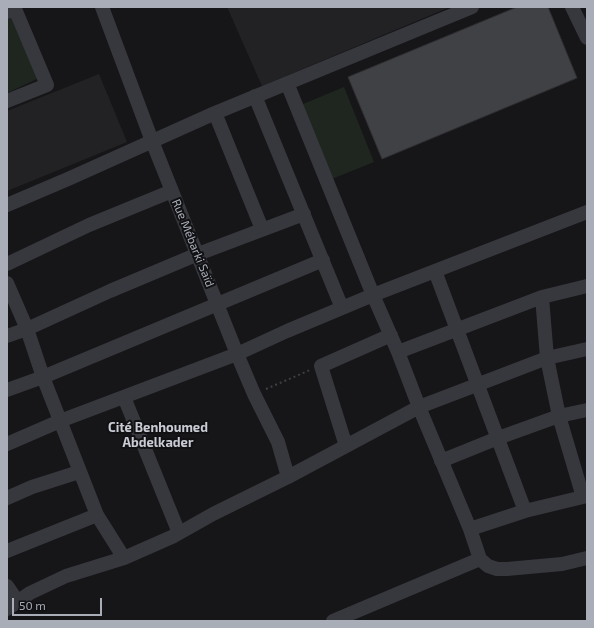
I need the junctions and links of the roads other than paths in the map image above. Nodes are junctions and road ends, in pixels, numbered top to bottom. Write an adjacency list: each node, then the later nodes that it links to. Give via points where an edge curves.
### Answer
1 (102, 7): 10 (street, Rue Mébarki Saïd)
2 (472, 7): 6 (street)
3 (572, 7): 5 (street)
4 (7, 12): 8 (street, via 15,9 47,85)
5 (586, 32)
6 (288, 83): 7 (street); 22 (street)
7 (255, 96): 9 (street); 14 (street)
8 (7, 102)
9 (215, 113): 10 (street); 15 (street)
10 (152, 140): 11 (street, Rue Mébarki Saïd); 12 (street)
11 (172, 190): 16 (street, Rue Mébarki Saïd); 18 (street, via 89,225)
12 (7, 205)
13 (587, 212): 19 (street)
14 (304, 214): 15 (street); 17 (street)
15 (262, 230): 16 (street)
16 (198, 254): 24 (street, Rue Mébarki Saïd); 26 (street)
17 (322, 260): 24 (street); 25 (street)
18 (7, 264)
19 (435, 271): 22 (street); 27 (street)
20 (7, 283): 26 (street)
21 (587, 286): 23 (street)
22 (373, 295): 25 (street); 28 (street)
23 (542, 297): 27 (street); 33 (street)
24 (218, 304): 32 (street, Rue Mébarki Saïd); 34 (street)
25 (342, 308): 32 (street)
26 (27, 329): 29 (street); 34 (street)
27 (457, 329): 31 (street); 35 (street)
28 (391, 334): 31 (street); 44 (street, via 321,366)
29 (7, 336)
30 (587, 349): 33 (street)
31 (398, 352): 38 (street)
32 (237, 354): 37 (street); 47 (street, Rue Mébarki Saïd, via 278,442)
33 (547, 358): 35 (street); 40 (street)
34 (43, 377): 36 (street); 41 (street)
35 (478, 385): 38 (street); 42 (street)
36 (7, 390)
37 (124, 398): 41 (street); 53 (street)
38 (419, 408): 44 (street); 45 (street)
39 (587, 410): 40 (street)
40 (559, 416): 42 (street); 48 (street)
41 (60, 421): 43 (street); 46 (street)
42 (498, 438): 45 (street); 50 (street)
43 (7, 444)
44 (346, 446): 47 (street)
45 (441, 461): 52 (street)
46 (79, 472): 49 (street); 51 (street)
47 (288, 477): 53 (street)
48 (585, 496): 50 (street)
49 (7, 498)
50 (525, 511): 52 (street)
51 (97, 515): 54 (street); 55 (street)
52 (470, 529): 57 (street)
53 (179, 533): 55 (street)
54 (7, 551)
55 (124, 558): 59 (street, via 66,576 30,593)
56 (587, 558): 57 (street, via 562,564 507,569 488,566)
57 (480, 559): 60 (street)
58 (7, 586): 59 (street)
59 (12, 605)
60 (339, 620)

